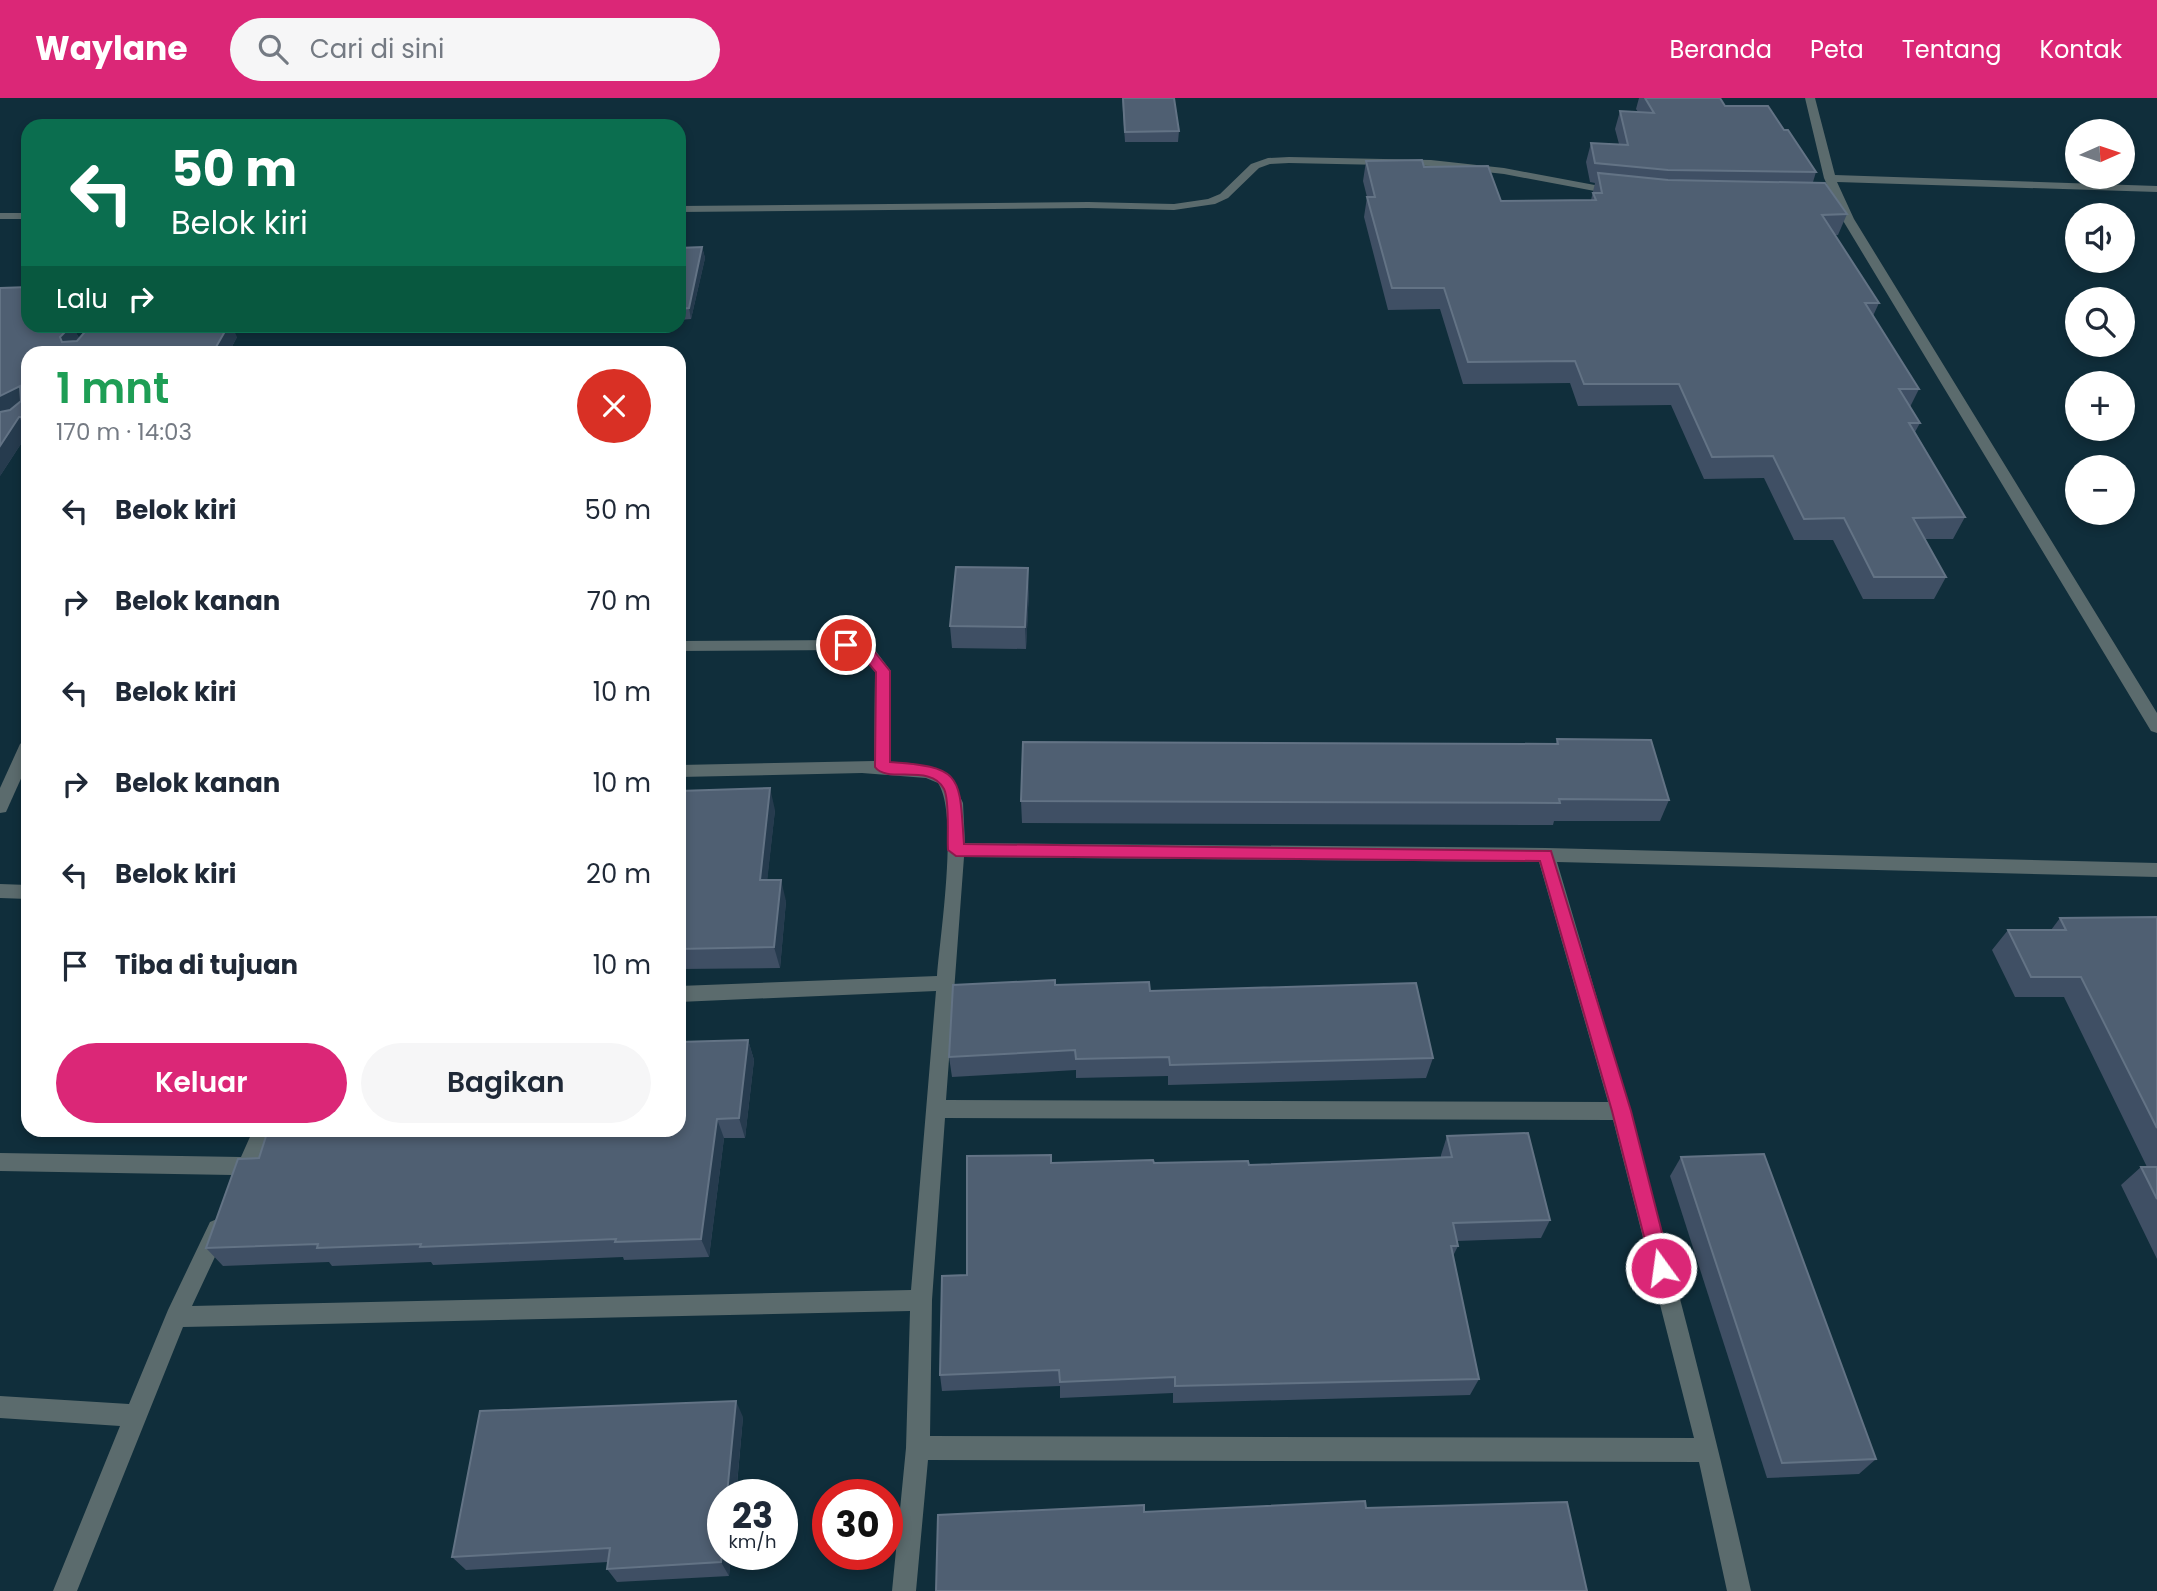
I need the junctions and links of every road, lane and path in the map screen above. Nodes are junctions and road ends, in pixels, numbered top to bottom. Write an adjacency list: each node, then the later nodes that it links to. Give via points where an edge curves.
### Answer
1 (1810, 98): 2 (street)
2 (1830, 178): 3 (street); 9 (street, via 1830,198)
3 (2157, 189)
4 (1623, 193): 5 (street, via 1431,163 1268,160 1255,166 1224,196 1174,207)
5 (686, 209)
6 (0, 216): 7 (street)
7 (21, 216)
8 (686, 646): 11 (street, via 846,645 869,654 883,671)
9 (2157, 727)
10 (21, 760): 13 (street)
11 (882, 767): 12 (street); 14 (street, via 941,775 952,789)
12 (686, 771)
13 (0, 807)
14 (956, 850): 15 (street); 19 (street)
15 (1546, 855): 16 (street); 22 (street)
16 (2157, 870)
17 (0, 891): 18 (street)
18 (21, 892)
19 (947, 983): 20 (street); 21 (street)
20 (686, 994)
21 (937, 1109): 22 (street); 26 (street)
22 (1622, 1111): 31 (street)
23 (260, 1137): 25 (street)
24 (0, 1162): 25 (street)
25 (246, 1166): 27 (street)
26 (921, 1300): 27 (street); 30 (street)
27 (176, 1317): 29 (street)
28 (0, 1408): 29 (street)
29 (136, 1416): 32 (street)
30 (918, 1448): 31 (street); 33 (street)
31 (1708, 1450): 34 (street)
32 (65, 1591)
33 (904, 1591)
34 (1739, 1591)

